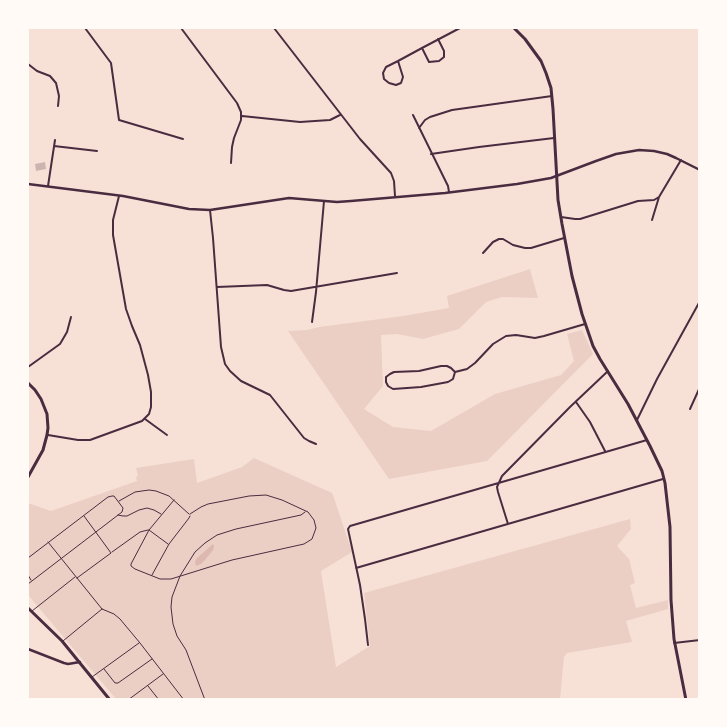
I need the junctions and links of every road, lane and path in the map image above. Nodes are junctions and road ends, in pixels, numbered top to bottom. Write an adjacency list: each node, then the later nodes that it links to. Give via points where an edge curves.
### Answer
1 (86, 28): 17 (street, via 111,63 119,120)
2 (180, 28): 14 (street, via 237,103)
3 (274, 28): 12 (street)
4 (460, 28): 6 (street)
5 (514, 28): 10 (main road, via 541,61)
6 (438, 39): 7 (street); 7 (street, via 444,51 444,57 439,61 429,62)
7 (422, 48): 8 (street)
8 (398, 61): 8 (street, via 403,77 401,83 388,83 383,73 386,67)
9 (28, 64): 11 (street, via 56,83)
10 (552, 96): 15 (street, via 452,110 430,117); 16 (main road)
11 (58, 106)
12 (341, 114): 14 (street, via 330,120 300,122); 31 (street, via 391,174)
13 (413, 115): 15 (street)
14 (242, 116): 23 (street, via 234,138)
15 (419, 128): 21 (street)
16 (554, 138): 21 (street); 25 (main road)
17 (182, 139)
18 (55, 140): 19 (street)
19 (54, 146): 20 (street); 27 (street)
20 (97, 151)
21 (432, 154): 28 (street)
22 (681, 160): 24 (street); 25 (street, via 654,150 632,151); 30 (street)
23 (231, 163)
24 (700, 170)
25 (556, 176): 28 (street); 34 (main road)
26 (28, 184): 27 (street)
27 (48, 186): 29 (street)
28 (449, 192): 31 (street)
29 (119, 196): 33 (street); 52 (street, via 113,231 126,309 140,345 151,392 151,407)
30 (659, 197): 34 (street, via 580,219); 35 (street)
31 (395, 198): 32 (street)
32 (324, 201): 33 (street, via 289,198); 39 (street)
33 (210, 210): 40 (street)
34 (561, 217): 36 (main road)
35 (652, 220)
36 (564, 238): 37 (street, via 531,248 499,239); 44 (main road)
37 (483, 253)
38 (397, 274): 39 (street)
39 (317, 287): 40 (street, via 291,291 267,285); 43 (street)
40 (217, 288): 57 (street, via 221,347 226,367 236,378 270,395 304,438)
41 (700, 301): 53 (street)
42 (71, 317): 45 (street, via 60,344)
43 (312, 322)
44 (585, 324): 46 (main road); 47 (street, via 535,338 506,336 467,369)
45 (28, 367)
46 (608, 371): 50 (street); 53 (main road)
47 (455, 372): 47 (street, via 448,382 421,388 393,389 386,382 386,377 394,372 441,366)
48 (28, 383): 54 (main road, via 45,408)
49 (700, 387): 51 (street)
50 (576, 402): 58 (street); 61 (street)
51 (690, 409)
52 (145, 419): 54 (street, via 87,440); 55 (street)
53 (637, 420): 56 (main road)
54 (47, 435): 59 (main road)
55 (167, 435)
56 (647, 440): 58 (street); 60 (main road)
57 (316, 444)
58 (605, 452): 61 (street)
59 (28, 477)
60 (664, 479): 69 (street); 90 (main road, via 670,518)
61 (499, 482): 69 (street, via 497,487); 77 (street, via 350,526 348,530)
62 (174, 500): 63 (lane, via 149,490 135,492); 65 (lane); 66 (lane)
63 (118, 501): 67 (lane, via 123,510); 68 (lane, via 110,496)
64 (306, 511): 66 (lane, via 277,498 255,495 208,504); 80 (lane, via 301,515 217,535 196,552); 80 (lane, via 314,518 316,530 307,543)
65 (162, 514): 67 (lane, via 147,508 127,516); 70 (lane)
66 (190, 514): 73 (lane)
67 (118, 515): 71 (lane)
68 (84, 516): 71 (lane); 72 (lane)
69 (508, 524): 77 (street)
70 (149, 530): 73 (lane); 74 (lane, via 140,532); 79 (lane, via 131,562 132,567)
71 (95, 532): 74 (lane); 76 (lane)
72 (48, 542): 75 (lane); 76 (lane)
73 (169, 544): 79 (lane)
74 (111, 553): 81 (lane)
75 (28, 558)
76 (61, 558): 81 (lane); 82 (lane)
77 (356, 568): 91 (street)
78 (28, 575): 82 (lane)
79 (151, 575): 80 (lane, via 165,580)
80 (180, 576): 105 (lane, via 171,608 173,624)
81 (76, 577): 85 (lane); 86 (lane)
82 (31, 581): 83 (lane)
83 (28, 584)
84 (28, 608): 86 (main road)
85 (102, 609): 88 (lane); 89 (lane, via 120,619)
86 (32, 612): 88 (main road)
87 (700, 640): 90 (street)
88 (62, 641): 94 (main road)
89 (140, 643): 93 (lane); 95 (lane)
90 (674, 643): 106 (main road)
91 (368, 645)
92 (28, 650): 94 (street, via 68,664)
93 (152, 659): 95 (lane, via 118,683); 96 (lane)
94 (80, 662): 97 (main road)
95 (104, 669): 97 (lane)
96 (163, 674): 98 (lane); 104 (lane)
97 (92, 678): 100 (main road)
98 (147, 685): 99 (lane); 103 (lane)
99 (132, 696): 101 (lane); 102 (lane)
100 (110, 700)
101 (128, 700)
102 (134, 700)
103 (158, 700)
104 (184, 700)
105 (205, 700)
106 (686, 700)

